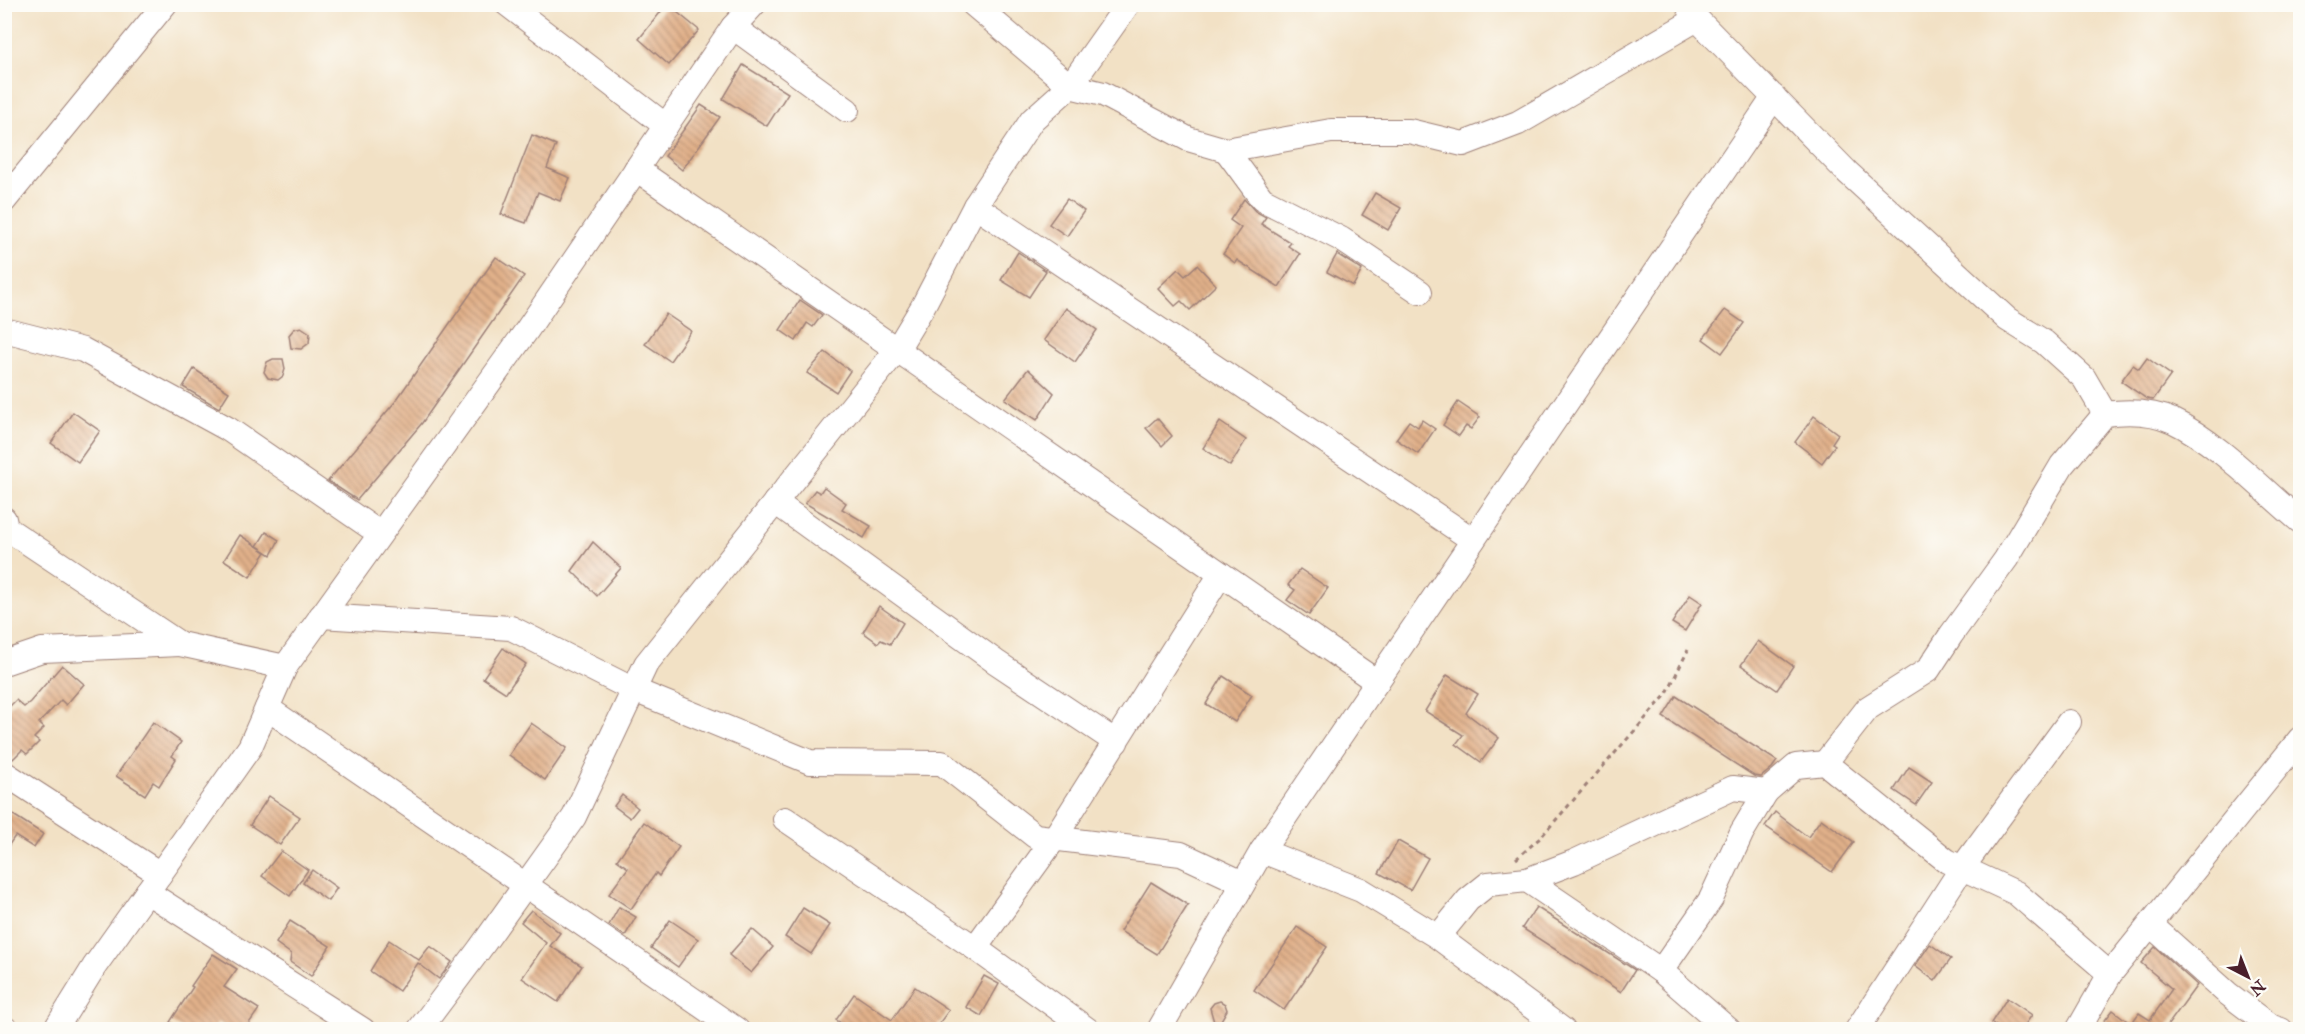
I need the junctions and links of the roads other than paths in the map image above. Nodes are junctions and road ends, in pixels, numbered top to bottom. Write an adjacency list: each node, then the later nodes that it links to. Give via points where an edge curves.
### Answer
1 (165, 4): 14 (street)
2 (754, 4): 7 (street)
3 (973, 4): 8 (street)
4 (1128, 4): 8 (street)
5 (508, 5): 11 (street)
6 (1692, 12): 9 (street); 12 (street, via 1518,123 1463,144 1409,131 1330,131)
7 (734, 27): 10 (street); 11 (street)
8 (1071, 86): 12 (street, via 1104,94 1188,139); 15 (street, via 1032,120)
9 (1774, 97): 19 (street, via 1847,172 2007,319 2044,342 2084,378); 24 (street)
10 (847, 110)
11 (666, 126): 13 (street)
12 (1226, 150): 16 (street, via 1262,199 1341,238)
13 (636, 169): 18 (street); 23 (street, via 527,330)
14 (4, 201)
15 (975, 206): 18 (street); 24 (street)
16 (1420, 292)
17 (4, 330): 23 (street, via 83,351 228,429)
18 (897, 351): 20 (street); 25 (street)
19 (2105, 414): 21 (street, via 2132,411 2172,420 2205,440); 36 (street, via 2062,465 2006,559 1928,670 1868,708)
20 (775, 502): 31 (street, via 646,664); 35 (street, via 996,663)
21 (2301, 521)
22 (5, 525): 27 (street)
23 (379, 533): 26 (street)
24 (1473, 540): 30 (street)
25 (1221, 574): 30 (street); 35 (street)
26 (321, 616): 29 (street); 31 (street, via 512,628)
27 (180, 644): 28 (street, via 42,650); 29 (street)
28 (4, 663)
29 (285, 667): 32 (street)
30 (1377, 682): 41 (street)
31 (634, 690): 40 (street, via 810,762 942,763 1035,836); 46 (street, via 574,817)
32 (267, 708): 44 (street, via 250,747); 46 (street)
33 (2069, 722): 42 (street)
34 (2301, 739): 47 (street)
35 (1116, 742): 40 (street)
36 (1825, 763): 38 (street, via 1796,766); 42 (street, via 1947,861)
37 (4, 772): 44 (street)
38 (1766, 792): 43 (street, via 1733,788 1574,862); 50 (street, via 1742,832 1711,899)
39 (785, 819): 49 (street)
40 (1054, 838): 45 (street, via 1181,854); 49 (street)
41 (1262, 851): 45 (street); 48 (street, via 1361,890)
42 (1962, 868): 51 (street, via 2016,893); 60 (street)
43 (1520, 870): 48 (street, via 1488,884 1468,900); 50 (street)
44 (153, 883): 52 (street); 53 (street)
45 (1243, 883): 57 (street)
46 (526, 884): 54 (street); 55 (street)
47 (2152, 926): 51 (street); 62 (street, via 2227,993 2272,1027)
48 (1438, 936): 58 (street)
49 (975, 948): 56 (street)
50 (1661, 971): 59 (street)
51 (2110, 974): 61 (street)
52 (55, 1029)
53 (363, 1029)
54 (419, 1029)
55 (737, 1029)
56 (1088, 1029)
57 (1158, 1029)
58 (1563, 1029)
59 (1729, 1029)
60 (1857, 1029)
61 (2078, 1029)
62 (2281, 1029)

